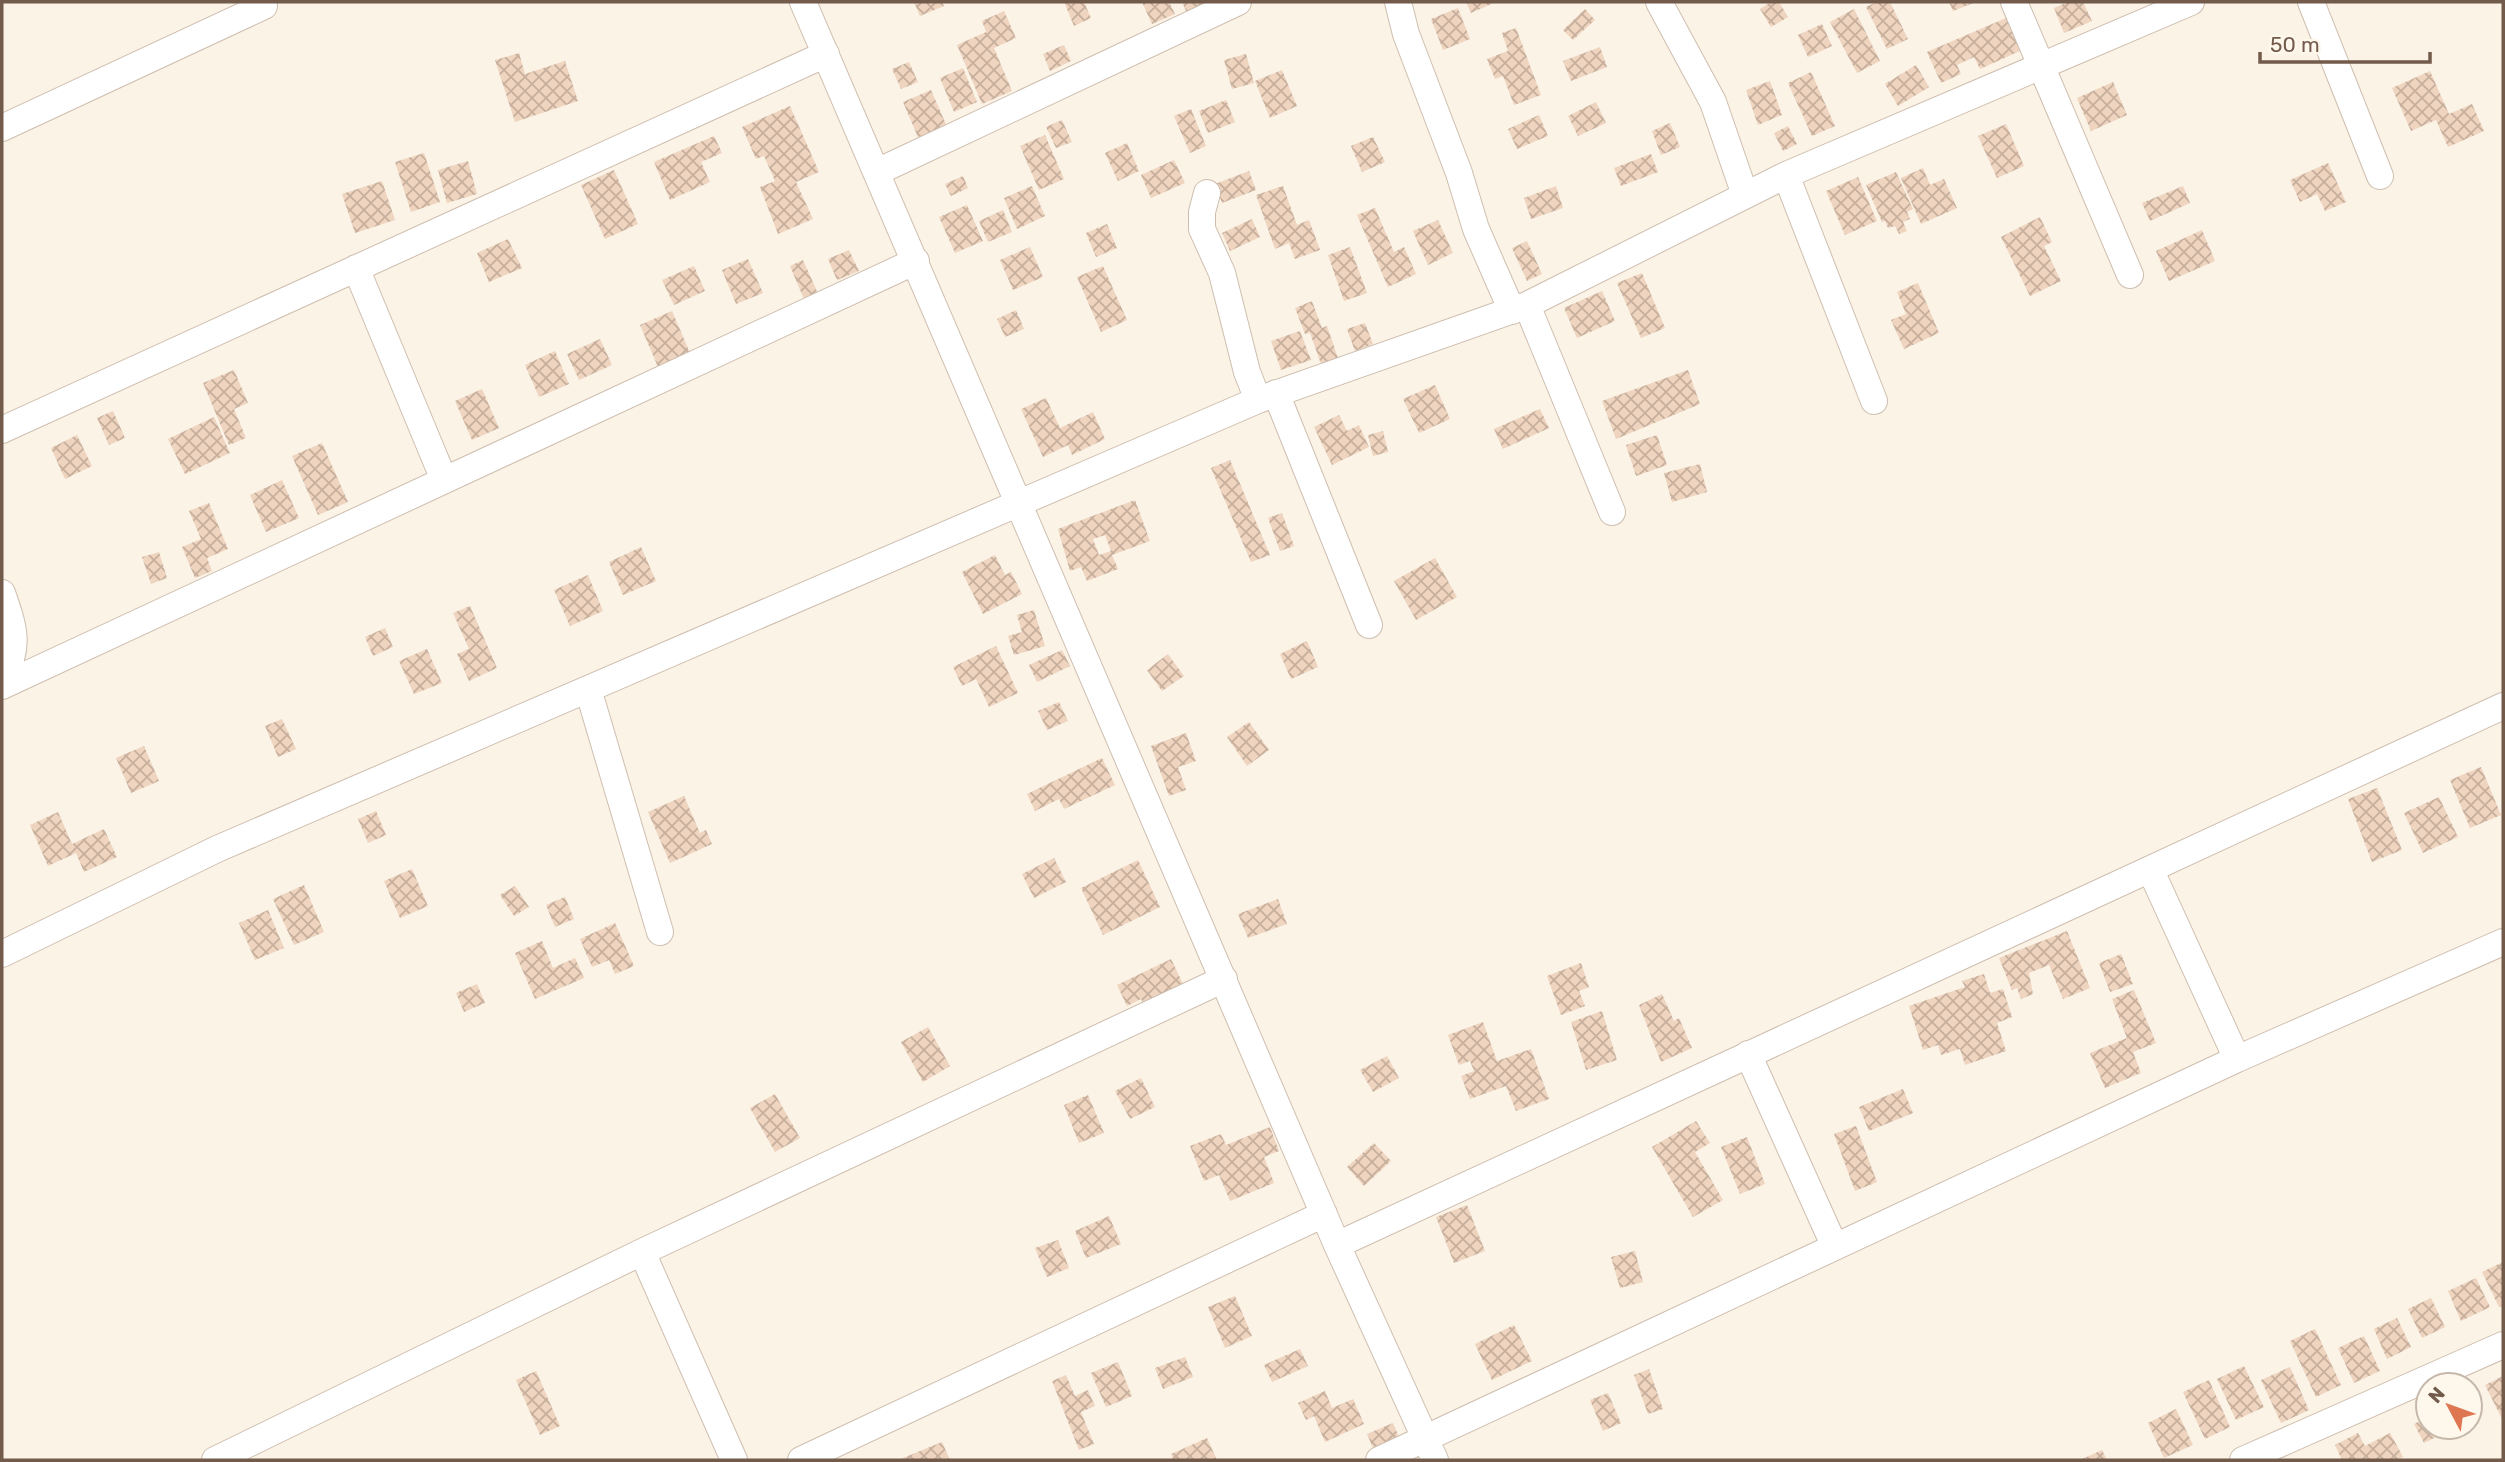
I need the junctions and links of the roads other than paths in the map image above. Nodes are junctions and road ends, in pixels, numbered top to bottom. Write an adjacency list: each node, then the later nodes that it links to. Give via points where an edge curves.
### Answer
1 (803, 2): 9 (street)
2 (1238, 2): 12 (street)
3 (1398, 2): 20 (street, via 1476,229)
4 (1660, 2): 16 (street, via 1713,102)
5 (2014, 2): 10 (street)
6 (2191, 2): 10 (street)
7 (2311, 2): 14 (street)
8 (264, 6): 11 (street)
9 (826, 54): 12 (street); 18 (street)
10 (2043, 65): 13 (street); 19 (street)
11 (2, 128)
12 (877, 172): 17 (street)
13 (1786, 175): 16 (street); 22 (street)
14 (2380, 176)
15 (1207, 193): 21 (street, via 1202,229 1222,273 1247,372)
16 (1745, 195): 20 (street)
17 (916, 261): 24 (street); 25 (street)
18 (356, 268): 23 (street); 24 (street)
19 (2130, 275)
20 (1520, 308): 21 (street); 26 (street)
21 (1267, 396): 25 (street); 28 (street)
22 (1874, 401)
23 (2, 430)
24 (444, 480): 29 (street)
25 (1020, 502): 30 (street); 36 (street)
26 (1612, 512)
27 (2, 593): 29 (street, via 14,627 14,658)
28 (1369, 625)
29 (2, 684)
30 (588, 689): 33 (street); 35 (street, via 217,849)
31 (2503, 706): 32 (street)
32 (2151, 871): 37 (street); 38 (street)
33 (660, 932)
34 (2503, 942): 38 (street)
35 (2, 954)
36 (1224, 979): 39 (street); 42 (street)
37 (1748, 1054): 40 (street); 41 (street)
38 (2236, 1059): 41 (street)
39 (1324, 1214): 40 (street); 47 (street)
40 (1337, 1245): 44 (street)
41 (1834, 1245): 44 (street)
42 (642, 1252): 45 (street); 46 (street)
43 (2503, 1345): 49 (street)
44 (1430, 1449): 48 (street)
45 (215, 1460)
46 (734, 1460)
47 (801, 1460)
48 (1379, 1460)
49 (2244, 1460)

